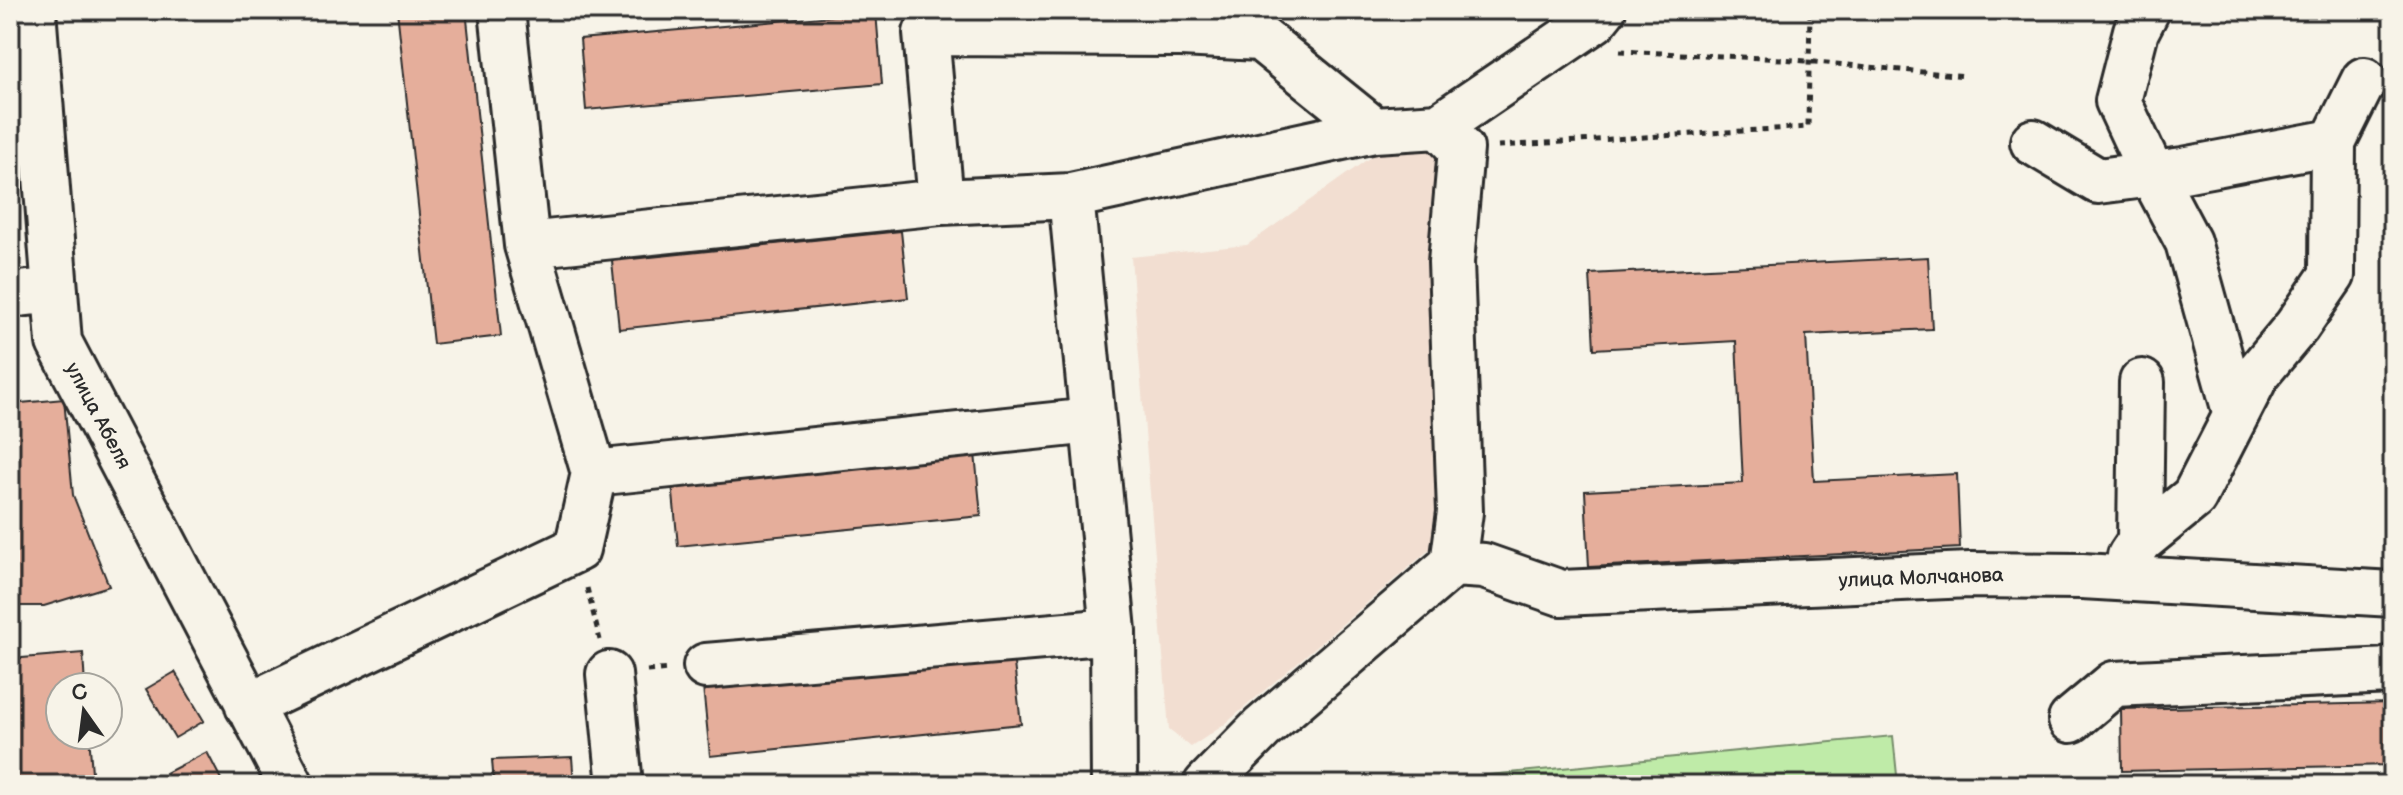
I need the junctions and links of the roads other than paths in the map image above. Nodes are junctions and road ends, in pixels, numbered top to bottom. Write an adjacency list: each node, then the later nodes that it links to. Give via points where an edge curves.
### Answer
1 (33, 10): 15 (street, улица Абеля)
2 (2147, 10): 11 (street, via 2136,31 2118,101)
3 (514, 11): 14 (street)
4 (920, 21): 7 (street, via 1260,38); 13 (street)
5 (1609, 30): 8 (street, via 1595,20)
6 (2364, 80): 10 (street)
7 (1374, 130): 8 (street); 12 (street)
8 (1450, 137): 22 (street, via 1460,512)
9 (2033, 142): 11 (street, via 2098,181)
10 (2333, 142): 11 (street); 18 (street, via 2332,275 2257,374)
11 (2152, 174): 18 (street, via 2188,242)
12 (1071, 196): 13 (street); 19 (street)
13 (941, 202): 14 (street)
14 (527, 245): 20 (street)
15 (55, 290): 16 (street); 29 (street, улица Абеля, via 59,342)
16 (10, 295)
17 (2142, 382): 21 (street)
18 (2236, 415): 21 (street, via 2194,497)
19 (1092, 421): 20 (street); 25 (street)
20 (594, 473): 29 (street, via 577,549)
21 (2140, 541): 23 (street)
22 (1453, 564): 23 (street, улица Молчанова, via 1484,566 1561,593 1970,575); 34 (street, via 1262,728)
23 (2115, 578): 24 (street, улица Молчанова)
24 (2393, 594)
25 (1113, 631): 26 (street); 33 (street)
26 (706, 666)
27 (2393, 667): 30 (street, via 2114,684)
28 (609, 674): 32 (street)
29 (248, 706): 31 (street, улица Абеля)
30 (2071, 720)
31 (291, 785)
32 (620, 785)
33 (1114, 785)
34 (1206, 785)

